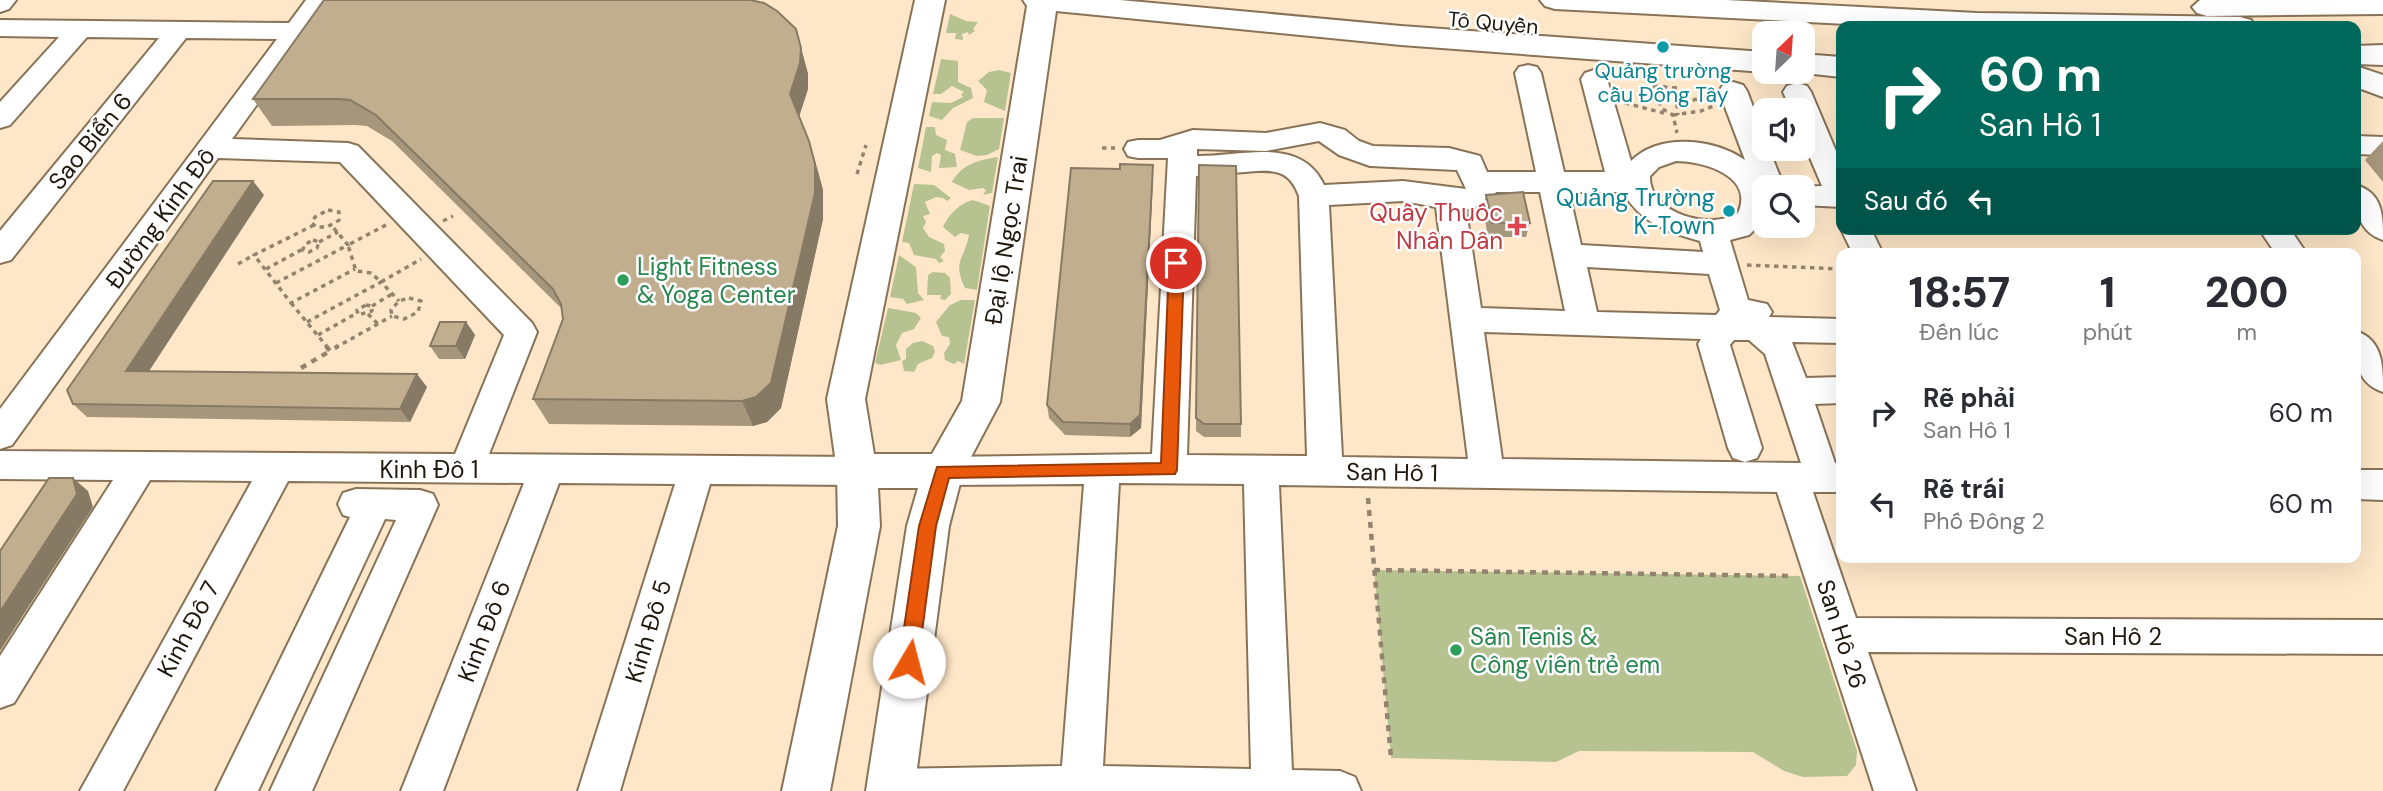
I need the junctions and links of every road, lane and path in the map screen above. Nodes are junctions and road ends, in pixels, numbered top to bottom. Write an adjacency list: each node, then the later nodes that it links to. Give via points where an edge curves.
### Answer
1 (319, 0): 17 (street, Đường Kinh Đô)
2 (930, 0): 110 (main road, via 846,399)
3 (1041, 0): 22 (main road, via 1203,18); 111 (main road, Đại lộ Ngọc Trai, via 981,402)
4 (1223, 0): 18 (main road, Tô Quyền)
5 (1556, 0): 8 (main road, Tô Quyền)
6 (1848, 0): 8 (main road)
7 (2383, 5): 10 (main road)
8 (1914, 11): 9 (main road, Tô Quyền)
9 (2109, 16): 10 (main road); 11 (main road, Tô Quyền)
10 (2280, 17)
11 (2174, 21)
12 (2383, 24): 13 (main road)
13 (2361, 25)
14 (0, 27): 15 (street)
15 (81, 29): 16 (street); 34 (street)
16 (179, 30): 17 (street); 66 (street, Sao Biển 6)
17 (295, 31): 36 (street, Đường Kinh Đô)
18 (1752, 40)
19 (1815, 43): 20 (main road)
20 (1836, 44)
21 (2383, 55): 26 (main road)
22 (1752, 61)
23 (1836, 68): 25 (main road)
24 (1528, 73): 43 (street)
25 (1815, 74)
26 (2365, 75)
27 (1802, 84): 46 (street)
28 (1603, 85): 30 (path); 32 (path, via 1626,103); 44 (street)
29 (1725, 93): 31 (path); 33 (path, via 1715,106); 42 (street)
30 (1652, 101)
31 (1684, 103)
32 (1665, 114): 33 (path); 33 (path, via 1654,85 1676,87)
33 (1676, 115): 38 (path)
34 (0, 119)
35 (866, 145): 41 (path)
36 (211, 148): 52 (street, via 348,153); 100 (street, Đường Kinh Đô)
37 (1138, 149): 39 (street)
38 (1682, 151): 44 (street, via 1657,155); 45 (street, via 1714,156)
39 (1186, 157): 40 (street, via 1262,134 1329,136 1340,162 1358,169 1377,168 1401,157 1434,172); 50 (street, via 1213,166 1275,160 1294,166 1310,181); 107 (street)
40 (1478, 173): 43 (street); 51 (street, via 1480,195)
41 (857, 174)
42 (1756, 175)
43 (1552, 182): 44 (street); 68 (street)
44 (1629, 182): 57 (street, via 1652,212 1669,223)
45 (1752, 182)
46 (1836, 182)
47 (1815, 196): 48 (street)
48 (1836, 197)
49 (2361, 201): 56 (street)
50 (1314, 204): 51 (street, via 1403,191); 113 (street)
51 (1451, 205): 115 (street)
52 (407, 214): 62 (path); 63 (street)
53 (1752, 217): 57 (street, via 1728,231)
54 (314, 225): 55 (path); 55 (path, via 319,214 336,210 341,217); 58 (path)
55 (332, 226): 59 (path)
56 (2383, 229)
57 (1712, 232): 71 (street)
58 (298, 233): 60 (path); 67 (path)
59 (338, 233): 61 (path); 62 (path)
60 (308, 242): 61 (path); 64 (path)
61 (319, 242): 65 (path)
62 (348, 244): 69 (path); 72 (path)
63 (440, 248): 76 (path); 106 (street, via 521,332)
64 (303, 249): 65 (path); 73 (path)
65 (315, 250): 69 (path)
66 (0, 252)
67 (254, 255): 70 (path); 73 (path)
68 (1569, 255): 71 (street); 91 (street)
69 (322, 258): 75 (path)
70 (238, 264)
71 (1720, 264): 74 (path); 89 (street)
72 (355, 268): 76 (path); 80 (path)
73 (266, 269): 75 (path)
74 (1836, 269)
75 (276, 282): 80 (path)
76 (381, 282): 77 (path); 78 (path)
77 (393, 294): 79 (path); 82 (path)
78 (354, 296): 81 (path); 88 (path)
79 (399, 301): 86 (path); 86 (path, via 414,298 421,301 421,308 409,317)
80 (291, 303): 88 (path)
81 (363, 305): 82 (path); 83 (path)
82 (372, 306): 85 (path)
83 (357, 313): 85 (path); 93 (path)
84 (1836, 313): 89 (street)
85 (368, 314): 90 (path)
86 (392, 316): 90 (path)
87 (1481, 320): 91 (street)
88 (307, 322): 93 (path)
89 (1739, 322): 91 (street); 92 (street); 99 (street, San Hô 26, via 1779,347); 101 (street, via 1714,344)
90 (378, 324): 95 (path)
91 (1584, 324)
92 (1836, 331)
93 (318, 335): 95 (path)
94 (2361, 349): 97 (street)
95 (330, 351): 96 (path)
96 (301, 368)
97 (2383, 379)
98 (1836, 390): 99 (street)
99 (1794, 391): 114 (street, San Hô 26)
100 (0, 435)
101 (1745, 448)
102 (0, 465): 103 (street, Kinh Đô 1)
103 (140, 467): 104 (street, Kinh Đô 1); 123 (street)
104 (277, 468): 106 (street, Kinh Đô 1); 128 (street, Kinh Đô 7)
105 (1103, 468): 107 (street, San Hô 1); 111 (street, San Hô 1); 125 (street)
106 (466, 469): 108 (street, Kinh Đô 1)
107 (1169, 470): 112 (street, San Hô 1)
108 (546, 471): 109 (street, Kinh Đô 1); 131 (street, Kinh Đô 6)
109 (697, 471): 110 (street, Kinh Đô 1); 132 (street, Kinh Đô 5)
110 (858, 471): 111 (main road); 133 (main road, via 859,526)
111 (943, 471): 126 (main road, Đại lộ Ngọc Trai, via 928,526)
112 (1261, 471): 113 (street, San Hô 1); 127 (street)
113 (1325, 471): 115 (street, San Hô 1)
114 (1817, 473): 115 (street, San Hô 1); 121 (street, San Hô 26)
115 (1487, 474)
116 (2361, 485): 117 (street)
117 (2383, 485)
118 (1368, 498): 119 (path)
119 (1374, 570): 120 (path); 124 (path)
120 (1800, 576)
121 (1842, 635): 122 (street, San Hô 2); 135 (street, San Hô 26)
122 (2383, 637)
123 (0, 690)
124 (1391, 758)
125 (1081, 786): 126 (street); 127 (street)
126 (890, 790)
127 (1272, 790): 134 (street)
128 (101, 791)
129 (237, 791): 130 (street, via 365,504 431,506)
130 (291, 791)
131 (422, 791)
132 (599, 791)
133 (806, 791)
134 (1340, 791)
135 (1895, 791)

